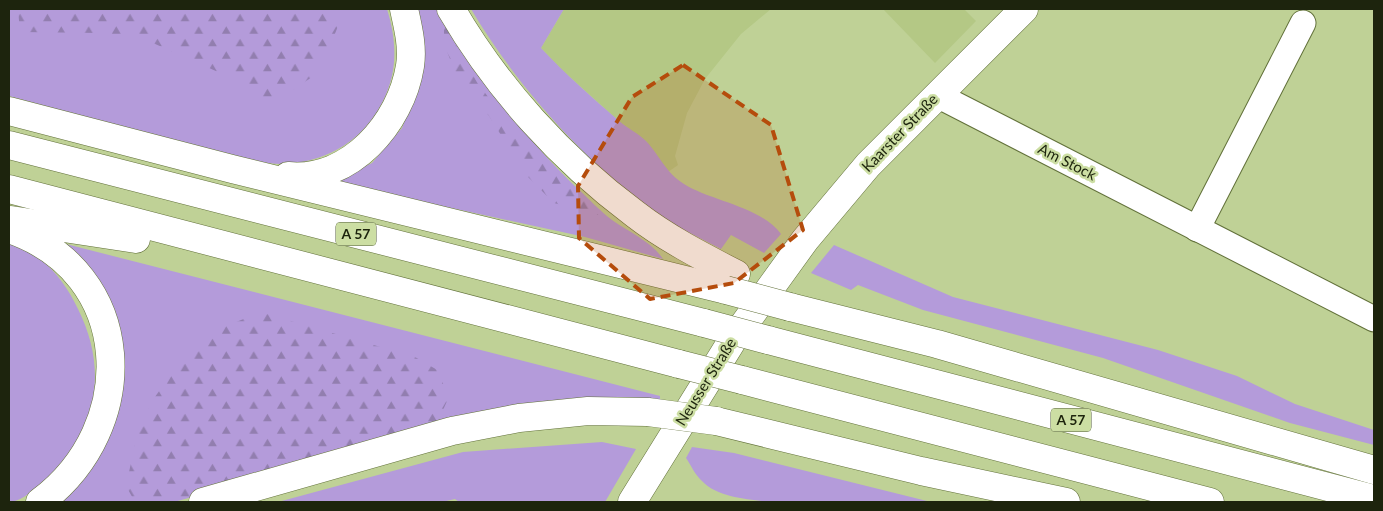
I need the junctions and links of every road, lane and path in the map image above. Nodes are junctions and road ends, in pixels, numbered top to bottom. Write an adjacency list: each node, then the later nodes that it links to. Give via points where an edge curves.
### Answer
1 (404, 9): 8 (main road, via 410,35 410,64 403,94 389,122 367,147 344,164 316,175 290,177)
2 (450, 9): 15 (main road, via 502,85 544,134 594,182 635,215)
3 (1024, 9): 5 (main road, Kaarster Straße)
4 (1303, 23): 12 (street)
5 (937, 95): 12 (street, Am Stock); 14 (main road, Kaarster Straße, via 868,166)
6 (9, 112): 8 (main road)
7 (9, 145): 18 (main road, A 57, bridge)
8 (232, 169): 15 (main road)
9 (9, 190): 13 (main road)
10 (9, 220): 13 (main road)
11 (9, 229): 19 (main road, via 44,244 69,263 90,290 103,322 110,353 111,387 89,450 72,474)
12 (1197, 229): 16 (street, Am Stock)
13 (271, 259): 23 (main road, bridge)
14 (786, 266): 21 (main road, Neusser Straße, via 732,341)
15 (731, 282): 17 (main road)
16 (1374, 319)
17 (1374, 470)
18 (1374, 499)
19 (40, 502)
20 (202, 502): 22 (main road, bridge, via 452,431 529,417 588,411 648,412 716,421)
21 (632, 502)
22 (1066, 502)
23 (1210, 502)

